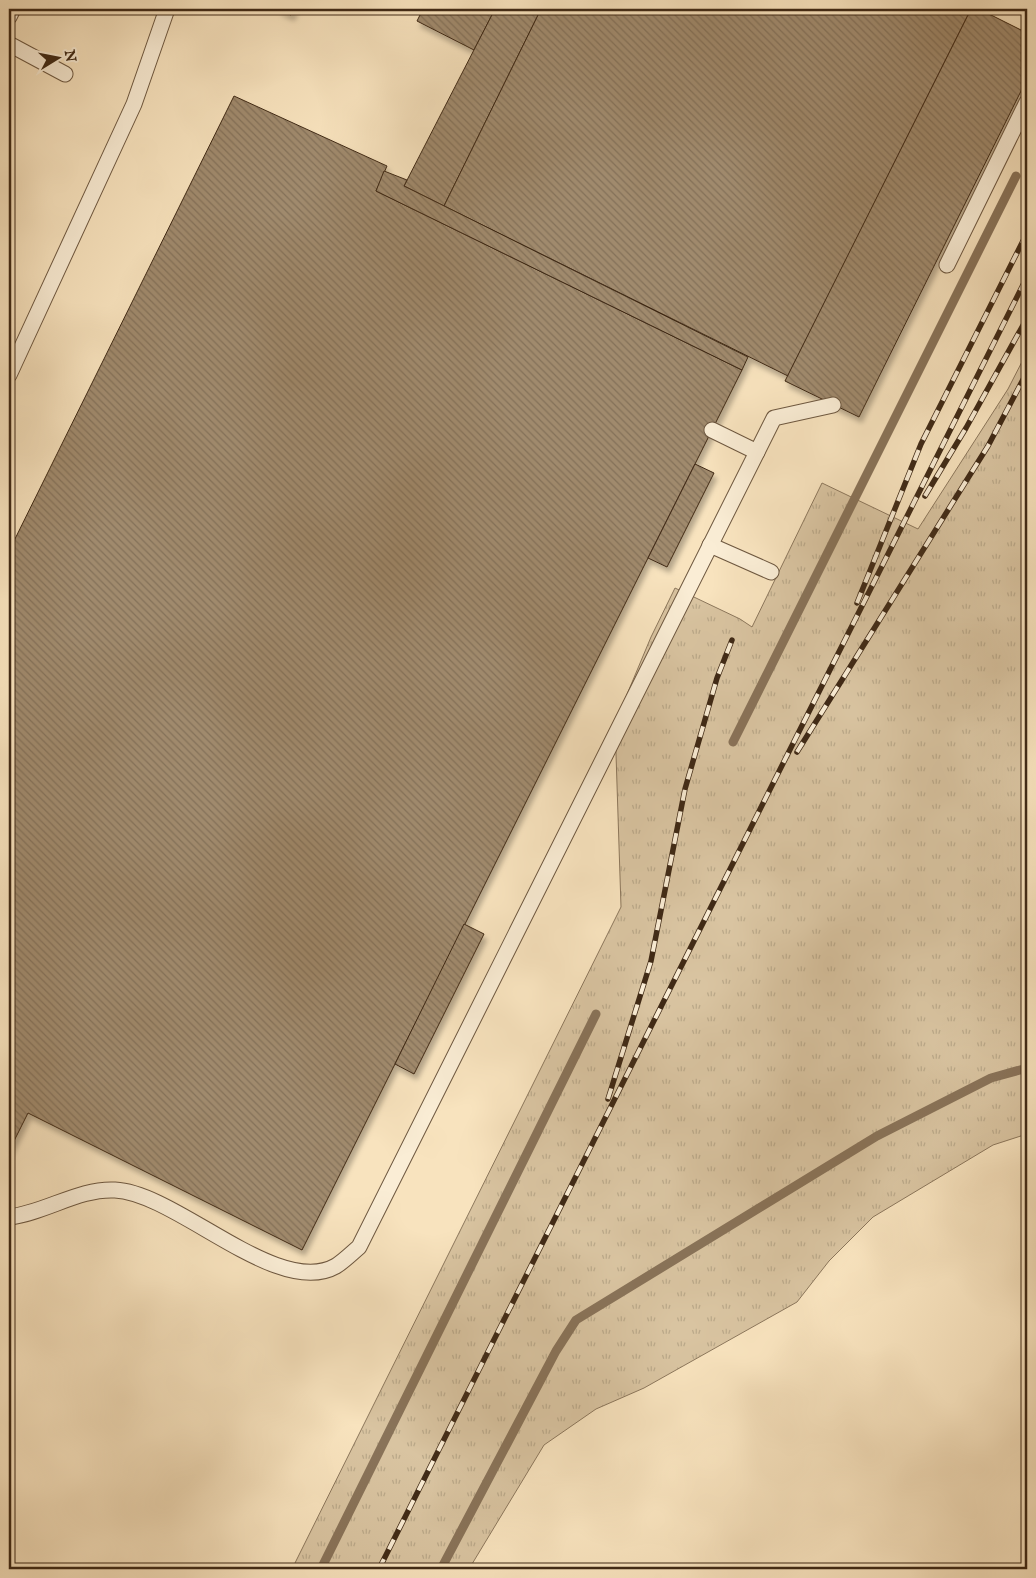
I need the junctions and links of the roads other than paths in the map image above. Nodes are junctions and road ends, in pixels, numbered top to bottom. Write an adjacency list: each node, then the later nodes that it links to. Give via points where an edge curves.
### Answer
1 (13, 9): 3 (lane)
2 (166, 9): 8 (lane, via 134,104)
3 (9, 17)
4 (9, 44): 5 (lane)
5 (65, 74)
6 (1027, 102): 7 (lane)
7 (947, 265)
8 (9, 375)
9 (833, 405): 11 (lane, via 774,418)
10 (712, 430): 11 (lane)
11 (757, 452): 12 (lane)
12 (710, 545): 13 (lane); 14 (lane, via 359,1247 335,1267 307,1273 276,1266 146,1198 116,1190 92,1192)
13 (771, 572)
14 (9, 1217)

